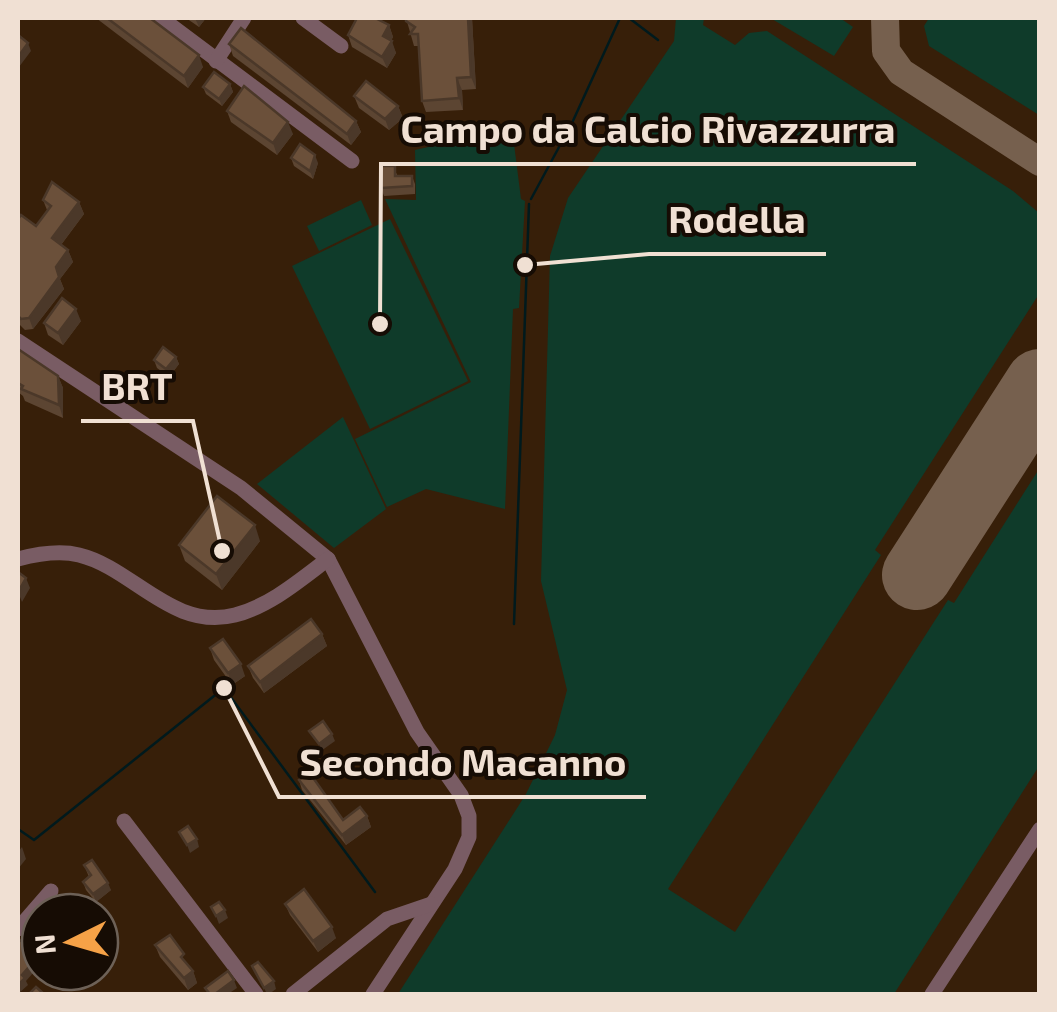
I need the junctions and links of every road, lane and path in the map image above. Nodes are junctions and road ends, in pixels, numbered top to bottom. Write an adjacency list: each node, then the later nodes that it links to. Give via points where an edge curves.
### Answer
1 (161, 18): 5 (street)
2 (244, 18): 5 (street)
3 (302, 18): 4 (street)
4 (341, 46)
5 (216, 60): 6 (street)
6 (352, 160)
7 (18, 342): 9 (street, via 241,488)
8 (18, 559): 9 (street, via 82,556 154,598 208,616 233,616)
9 (328, 559): 13 (street, via 417,732 469,816 469,837)
10 (124, 821): 15 (street)
11 (1040, 829): 18 (street)
12 (51, 890): 14 (street)
13 (432, 904): 16 (street, via 387,919); 17 (street)
14 (18, 929)
15 (256, 994)
16 (293, 994)
17 (373, 994)
18 (932, 994)

